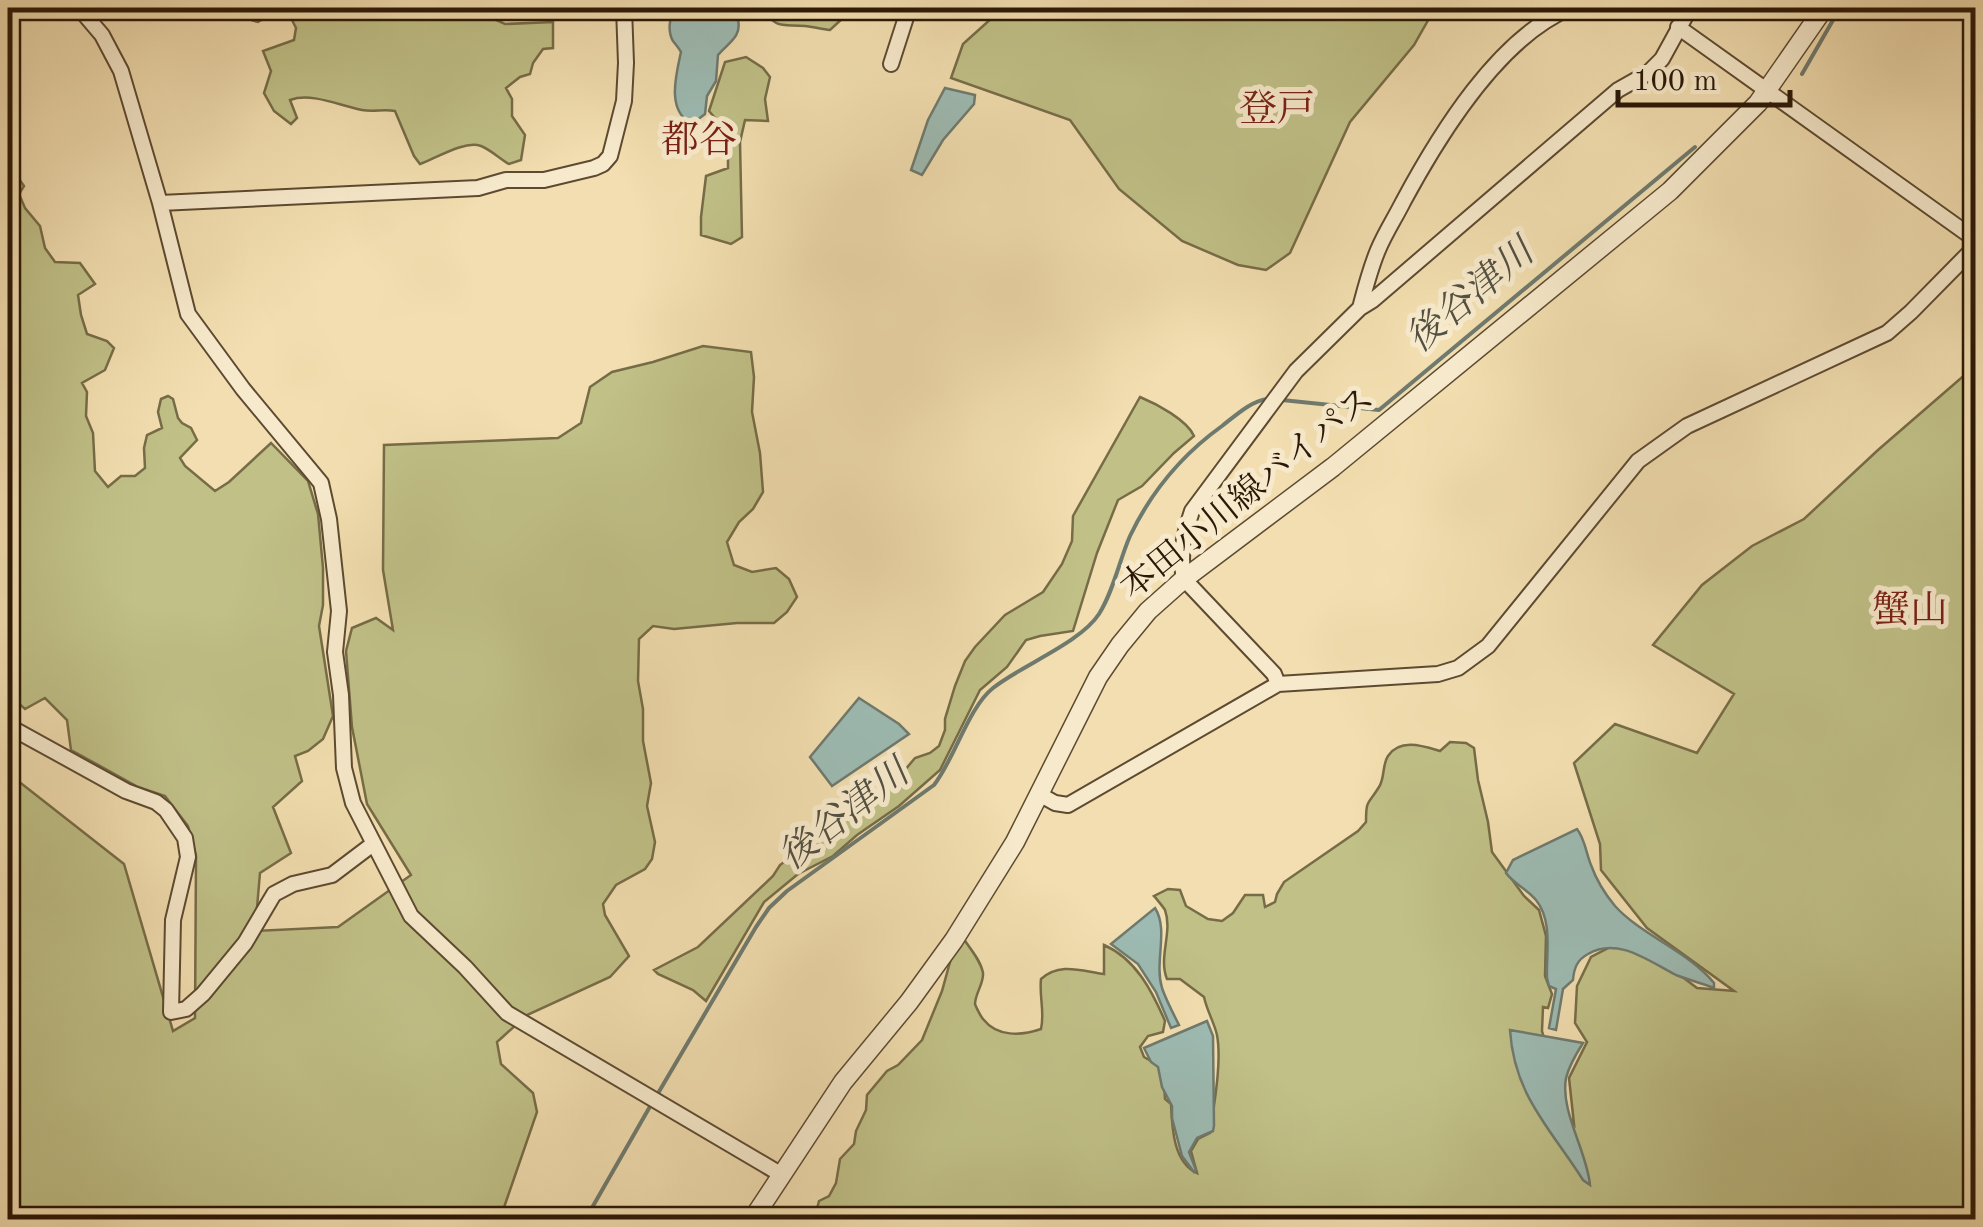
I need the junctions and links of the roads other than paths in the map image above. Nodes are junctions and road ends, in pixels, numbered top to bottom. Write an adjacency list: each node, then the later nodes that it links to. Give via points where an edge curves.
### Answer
1 (79, 8): 10 (street, via 121,71)
2 (624, 8): 10 (street, via 624,101 610,156 594,168 478,188)
3 (909, 8): 8 (street)
4 (1570, 8): 12 (street, via 1537,26 1496,64 1442,136 1379,247)
5 (1690, 8): 7 (street)
6 (1824, 8): 9 (street, 本田小川線バイパス)
7 (1678, 28): 9 (street); 12 (street, via 1648,74 1618,90)
8 (891, 64)
9 (1768, 90): 11 (street); 13 (street, 本田小川線バイパス, via 1618,236 1333,467)
10 (160, 203): 17 (street, via 188,314 321,483 339,611 335,652 344,768)
11 (1976, 243): 14 (street, via 1887,333 1686,426 1638,461 1488,646 1458,668)
12 (1360, 308): 13 (street, via 1296,371 1192,511 1184,535)
13 (1184, 578): 14 (street); 16 (street, 本田小川線バイパス, via 1148,611 1098,677)
14 (1278, 684): 16 (street, via 1068,806)
15 (8, 726): 17 (street, via 156,802 185,838 188,856 172,920 172,1012 203,994 274,894 332,874)
16 (1038, 794): 18 (street, 本田小川線バイパス, via 954,940 843,1082)
17 (373, 844): 18 (street, via 411,916 507,1013)
18 (782, 1175): 19 (street, 本田小川線バイパス)
19 (752, 1220)

